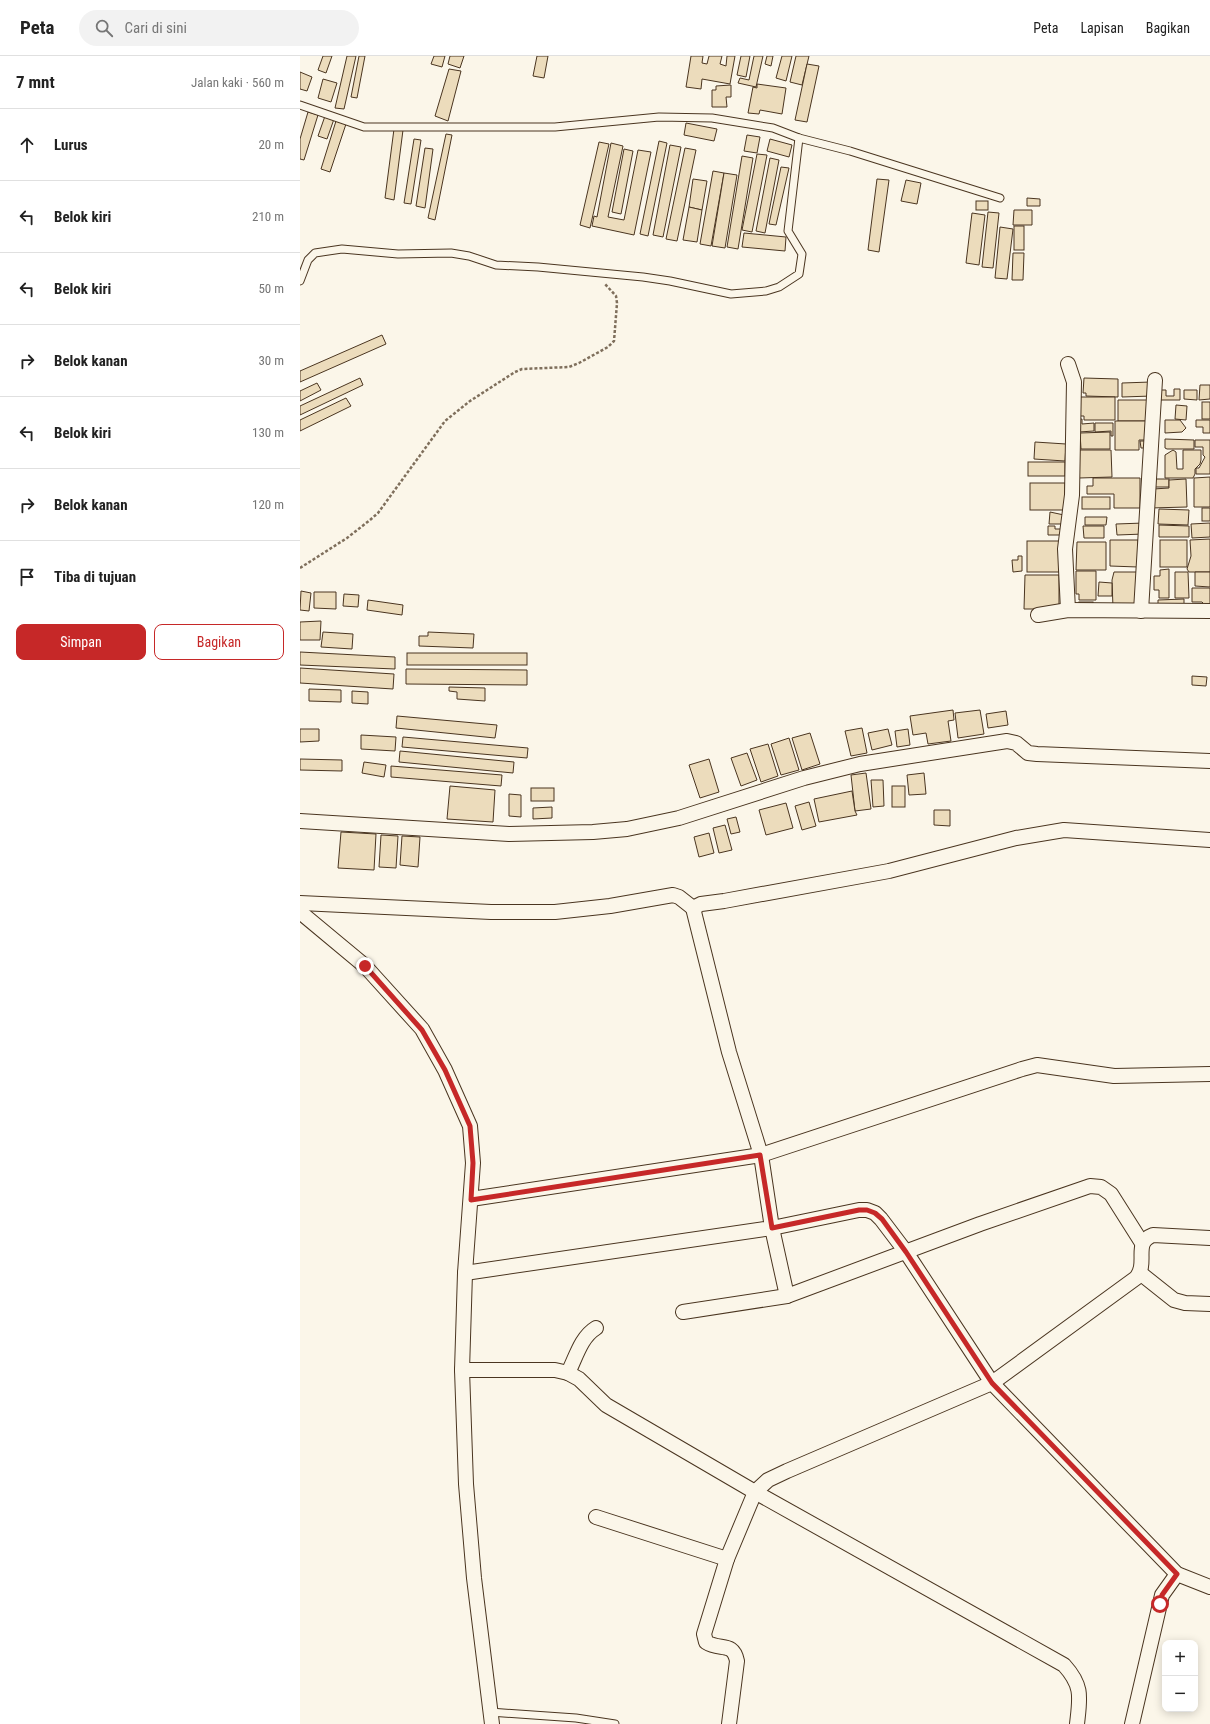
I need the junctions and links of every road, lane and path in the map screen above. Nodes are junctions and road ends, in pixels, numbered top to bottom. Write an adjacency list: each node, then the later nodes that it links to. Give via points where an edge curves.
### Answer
1 (300, 105): 2 (lane, via 364,127 555,127 659,117 704,118 773,128)
2 (799, 138): 3 (lane, via 850,151); 4 (lane, via 788,231 802,254 799,274 793,279 766,291 731,294 643,277)
3 (1000, 198)
4 (596, 274): 5 (lane, via 496,265 451,253 392,254 342,249 315,253 308,260); 8 (path, via 616,296 617,302 614,341 608,347 569,366 531,367 514,372 470,400 444,421 378,513 358,530)
5 (300, 281)
6 (1068, 364): 9 (street, via 1074,382 1072,496 1064,549)
7 (1155, 380): 10 (street)
8 (300, 568)
9 (1068, 610): 10 (street); 12 (street)
10 (1141, 611): 11 (street)
11 (1210, 611)
12 (1038, 615)
13 (1210, 761): 14 (street, via 1037,754 1028,753 1016,743 1007,741 860,764 804,778 679,818 627,830 510,834)
14 (300, 821)
15 (1210, 840): 17 (street, via 1064,830 1016,838 889,871 701,904)
16 (300, 903): 17 (street, via 491,912 555,912 672,895)
17 (693, 908): 20 (street, via 729,1052)
18 (300, 912): 21 (street, via 365,966 422,1030 445,1070 470,1126 473,1163)
19 (1210, 1074): 20 (street, via 1114,1076 1037,1065)
20 (760, 1155): 21 (street); 22 (street)
21 (471, 1200): 26 (street)
22 (772, 1228): 25 (street, via 867,1210 882,1219); 26 (street); 28 (street)
23 (1210, 1238): 24 (street, via 1153,1235)
24 (1142, 1243): 25 (street, via 1111,1194 1101,1187 1090,1186); 27 (street)
25 (906, 1252): 28 (street); 34 (street)
26 (465, 1273): 32 (street)
27 (1140, 1273): 29 (street, via 1174,1300); 34 (street)
28 (787, 1296): 30 (street)
29 (1210, 1304)
30 (683, 1312)
31 (596, 1328): 33 (street, via 583,1340)
32 (462, 1370): 33 (street, via 555,1370); 40 (street, via 466,1484)
33 (568, 1373): 35 (street, via 579,1379 606,1405)
34 (992, 1383): 35 (street, via 787,1471 768,1480); 38 (street)
35 (755, 1492): 37 (street); 44 (street, via 1064,1665 1073,1675 1078,1687)
36 (596, 1517): 37 (street)
37 (726, 1559): 43 (street, via 704,1634 706,1642 712,1647 730,1648 736,1653)
38 (1177, 1574): 39 (street); 45 (street, via 1162,1595)
39 (1210, 1587)
40 (491, 1718): 41 (lane)
41 (576, 1721): 42 (lane)
42 (615, 1724)
43 (729, 1724)
44 (1076, 1724)
45 (1132, 1724)

